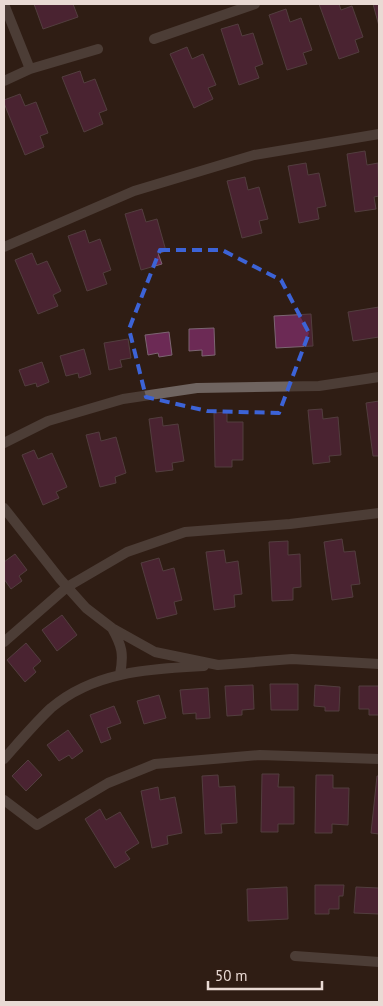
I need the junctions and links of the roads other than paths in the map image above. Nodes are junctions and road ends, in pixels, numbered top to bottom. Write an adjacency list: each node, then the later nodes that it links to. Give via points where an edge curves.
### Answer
1 (4, 4): 6 (street)
2 (255, 4): 3 (street)
3 (227, 8): 4 (street)
4 (154, 39)
5 (98, 49): 6 (street)
6 (30, 69): 7 (street)
7 (4, 81)
8 (379, 134): 9 (street, via 254,155 134,191)
9 (4, 248)
10 (379, 378): 11 (street, via 319,386 197,388 123,400 48,421)
11 (4, 443)
12 (4, 508): 14 (street)
13 (379, 514): 14 (street, via 184,532 127,552)
14 (67, 587): 15 (street, via 86,608); 16 (street)
15 (112, 628): 18 (street, via 155,652); 19 (street, via 122,646)
16 (4, 642)
17 (379, 664): 18 (street, via 292,659)
18 (218, 665): 19 (street)
19 (120, 674): 20 (street, via 82,687 52,708)
20 (4, 759)
21 (379, 759): 22 (street, via 260,755 155,764 108,782 38,826)
22 (4, 800)
23 (295, 956): 24 (street)
24 (379, 962)

